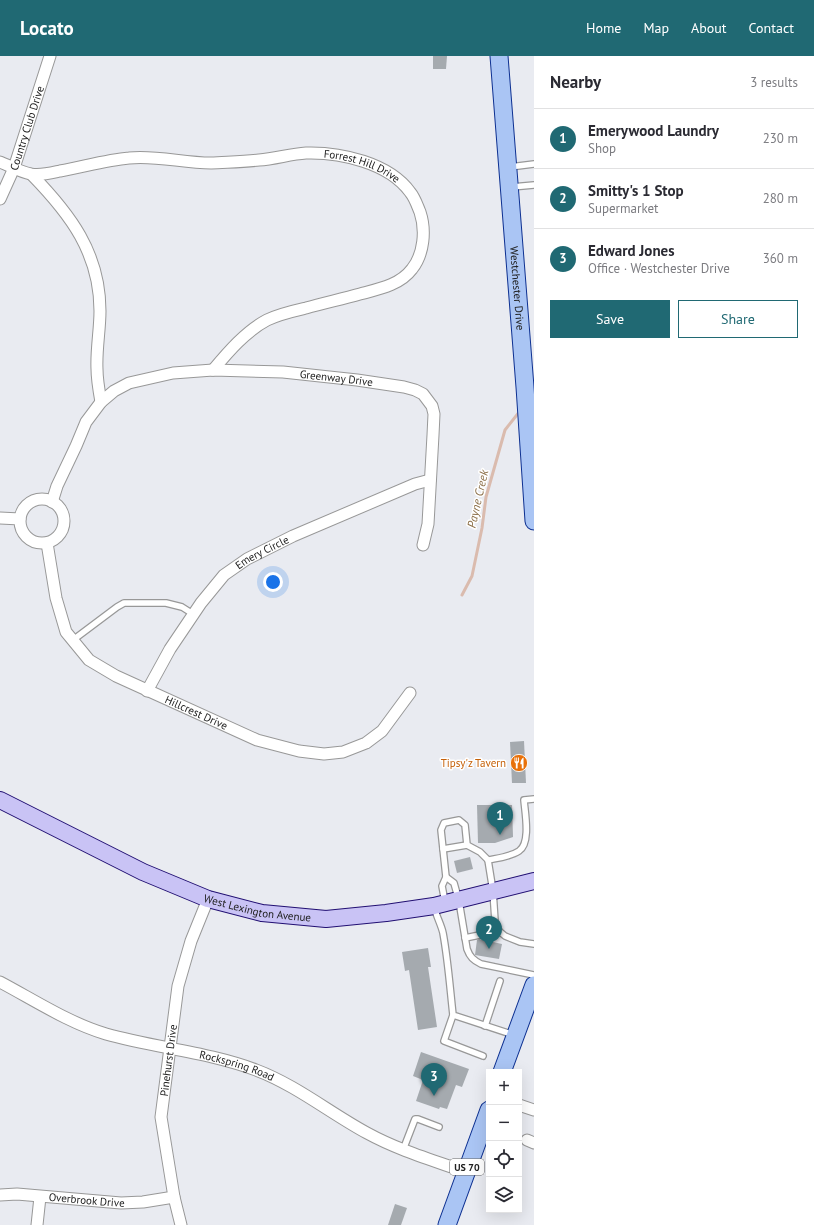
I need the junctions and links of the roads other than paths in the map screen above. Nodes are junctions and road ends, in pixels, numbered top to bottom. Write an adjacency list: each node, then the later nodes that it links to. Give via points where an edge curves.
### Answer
1 (50, 56): 5 (street, Country Club Drive)
2 (500, 56): 6 (main road, Westchester Drive)
3 (0, 162): 5 (street, Forrest Hill Drive)
4 (534, 164): 6 (lane)
5 (14, 168): 7 (street, Forrest Hill Drive); 10 (street, Country Club Drive)
6 (508, 168): 9 (main road, Westchester Drive)
7 (32, 175): 11 (street, Forrest Hill Drive, via 132,158 210,163 260,160 309,153 335,155 366,162 402,183 417,203 424,229 422,245 412,269 396,283 267,320 224,356); 13 (street, via 70,219 82,237 94,268 100,310 96,369)
8 (534, 185): 9 (lane)
9 (510, 187): 12 (main road, Westchester Drive)
10 (0, 199)
11 (213, 370): 13 (street, Greenway Drive, via 173,373 129,383); 14 (street, Greenway Drive, via 283,372 416,390 429,401 434,414)
12 (530, 386): 18 (main road, Westchester Drive)
13 (101, 402): 15 (street, Greenway Drive, via 86,422)
14 (430, 480): 20 (street, Greenway Drive, via 428,524); 21 (street, Emery Circle, via 314,527 247,559 224,575)
15 (52, 502): 17 (street, via 32,502 26,506); 19 (street, via 58,506 64,520 60,534)
16 (0, 518): 17 (street)
17 (20, 519): 19 (street, via 20,526 27,538)
18 (534, 521)
19 (47, 543): 22 (street, Hillcrest Drive, via 56,598 66,632)
20 (424, 545)
21 (194, 614): 22 (lane, via 166,603 124,603); 23 (street, Emery Circle, via 170,649)
22 (72, 640): 23 (street, Hillcrest Drive, via 89,660)
23 (147, 690): 24 (street, Hillcrest Drive, via 256,740 324,754 343,752 366,743 382,731)
24 (410, 693)
25 (534, 799): 29 (lane, via 524,800 527,832 526,841 520,850)
26 (0, 800): 33 (street, West Lexington Avenue, via 143,872)
27 (467, 845): 28 (lane); 28 (lane, via 465,825 459,820 444,823 441,830); 29 (lane)
28 (443, 849): 30 (lane)
29 (488, 860): 32 (lane)
30 (446, 877): 34 (lane, via 442,886); 34 (lane, via 454,883)
31 (534, 881): 32 (street, West Lexington Avenue)
32 (493, 891): 34 (street, West Lexington Avenue); 35 (lane, via 495,922)
33 (208, 899): 34 (street, West Lexington Avenue, via 262,913 326,919); 44 (street, Pinehurst Drive, via 191,941 178,986)
34 (446, 903): 36 (lane); 41 (lane, via 436,916 442,932)
35 (499, 931): 36 (lane); 37 (lane, via 504,936 520,942)
36 (465, 938): 40 (lane, via 474,961)
37 (534, 944)
38 (500, 981): 42 (lane)
39 (0, 982): 44 (street, Rockspring Road, via 86,1026)
40 (534, 985): 43 (main road)
41 (453, 1015): 42 (lane); 45 (lane, via 444,1041)
42 (485, 1026): 43 (lane)
43 (516, 1036): 46 (main road)
44 (170, 1048): 51 (street, Rockspring Road, via 257,1070 279,1080 367,1133); 55 (street, Pinehurst Drive, via 161,1117)
45 (483, 1056)
46 (503, 1069)
47 (522, 1106): 48 (street)
48 (534, 1110)
49 (486, 1118): 52 (main road, US 70)
50 (439, 1127): 51 (lane, via 416,1119)
51 (403, 1150): 52 (street, Rockspring Road)
52 (466, 1172): 58 (main road, US 70)
53 (0, 1195): 54 (street, Overbrook Drive)
54 (40, 1197): 55 (street, Overbrook Drive, via 121,1203); 56 (street)
55 (174, 1197): 57 (street, Pinehurst Drive)
56 (38, 1225)
57 (181, 1225)
58 (447, 1225)

